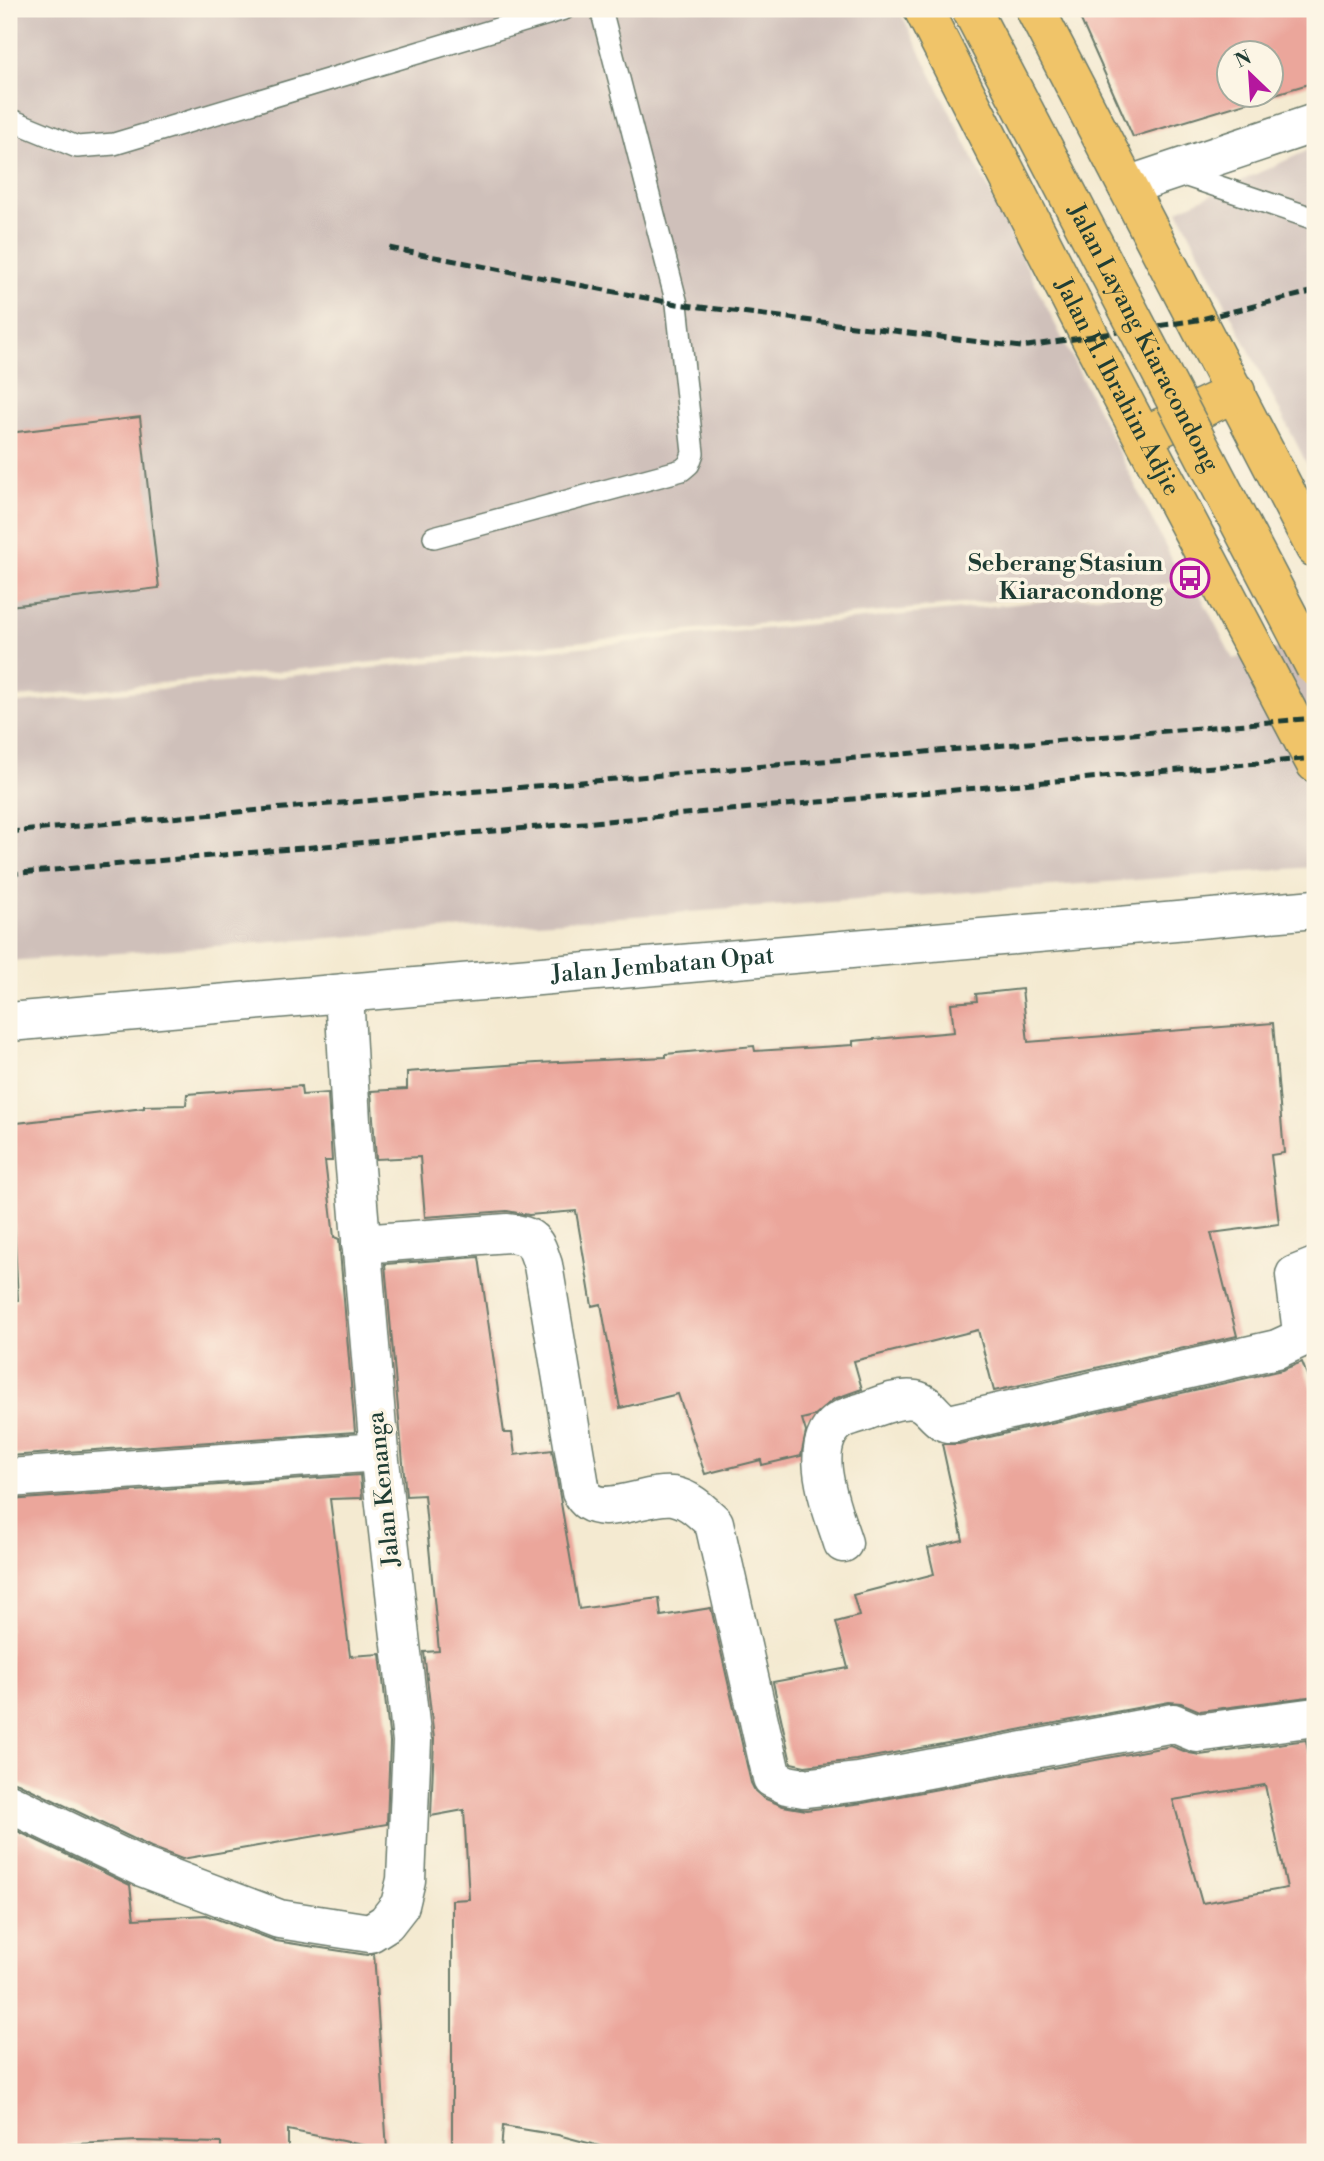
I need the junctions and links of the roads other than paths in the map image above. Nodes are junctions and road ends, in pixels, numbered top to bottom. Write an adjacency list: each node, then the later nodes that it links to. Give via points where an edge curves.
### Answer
1 (564, 9): 8 (lane, via 114,144 77,147)
2 (601, 9): 15 (lane, via 677,304 693,453 682,470)
3 (923, 9): 14 (main road, Jalan H. Ibrahim Adjie)
4 (971, 9): 17 (main road, Jalan Layang Kiaracondong, bridge)
5 (1035, 9): 11 (main road)
6 (9, 119): 8 (lane)
7 (1315, 123): 10 (street)
8 (34, 131): 9 (lane)
9 (9, 134)
10 (1170, 170): 11 (street); 12 (lane)
11 (1127, 186): 13 (main road)
12 (1315, 219)
13 (1236, 393): 14 (main road); 16 (main road)
14 (1143, 437): 18 (main road, Jalan H. Ibrahim Adjie)
15 (434, 537)
16 (1315, 548)
17 (1315, 667)
18 (1315, 763)
19 (1315, 909): 20 (street, Jalan Jembatan Opat)
20 (344, 993): 21 (street, Jalan Jembatan Opat); 22 (street, Jalan Kenanga)
21 (9, 1022)
22 (361, 1244): 24 (street, Jalan Kenanga); 27 (street, via 508,1233 527,1236 537,1245 581,1492 596,1506 672,1496 686,1500 714,1523 772,1778 804,1787 859,1782 1172,1723 1197,1733)
23 (1315, 1267): 26 (street, via 1295,1275 1302,1333 1277,1349 954,1423 947,1424 923,1402 912,1399 841,1420 824,1446 821,1473)
24 (379, 1452): 25 (street); 28 (street, Jalan Kenanga, via 412,1741 406,1880 400,1905 386,1923 370,1933 279,1919 142,1867)
25 (9, 1478)
26 (843, 1543)
27 (1315, 1717)
28 (9, 1803)

